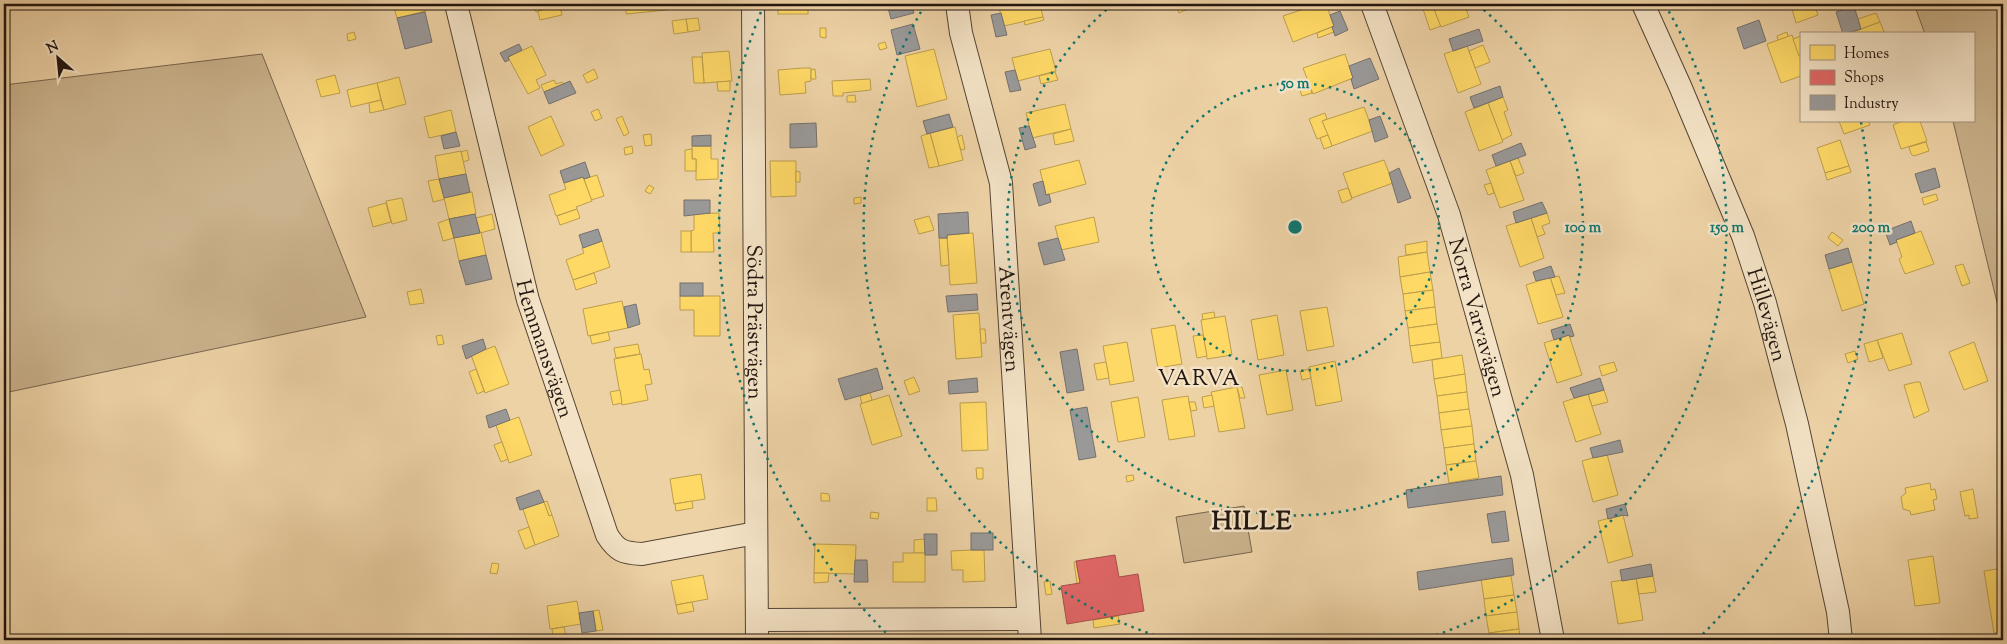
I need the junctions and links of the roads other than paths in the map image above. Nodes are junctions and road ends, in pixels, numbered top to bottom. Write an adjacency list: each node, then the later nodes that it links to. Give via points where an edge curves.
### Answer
1 (456, 4): 6 (street, Hemmansvägen, via 528,300 613,546 628,553 642,554)
2 (753, 4): 6 (street, Södra Prästvägen)
3 (957, 4): 8 (street, Arentvägen, via 961,33 1001,183)
4 (1372, 4): 9 (street, Norra Varvavägen, via 1449,215 1522,475)
5 (1643, 4): 10 (street, Hillevägen, via 1743,236 1765,302 1797,424 1838,612)
6 (756, 533): 7 (street, Södra Prästvägen)
7 (757, 630): 8 (street)
8 (1029, 630)
9 (1553, 640)
10 (1841, 640)

